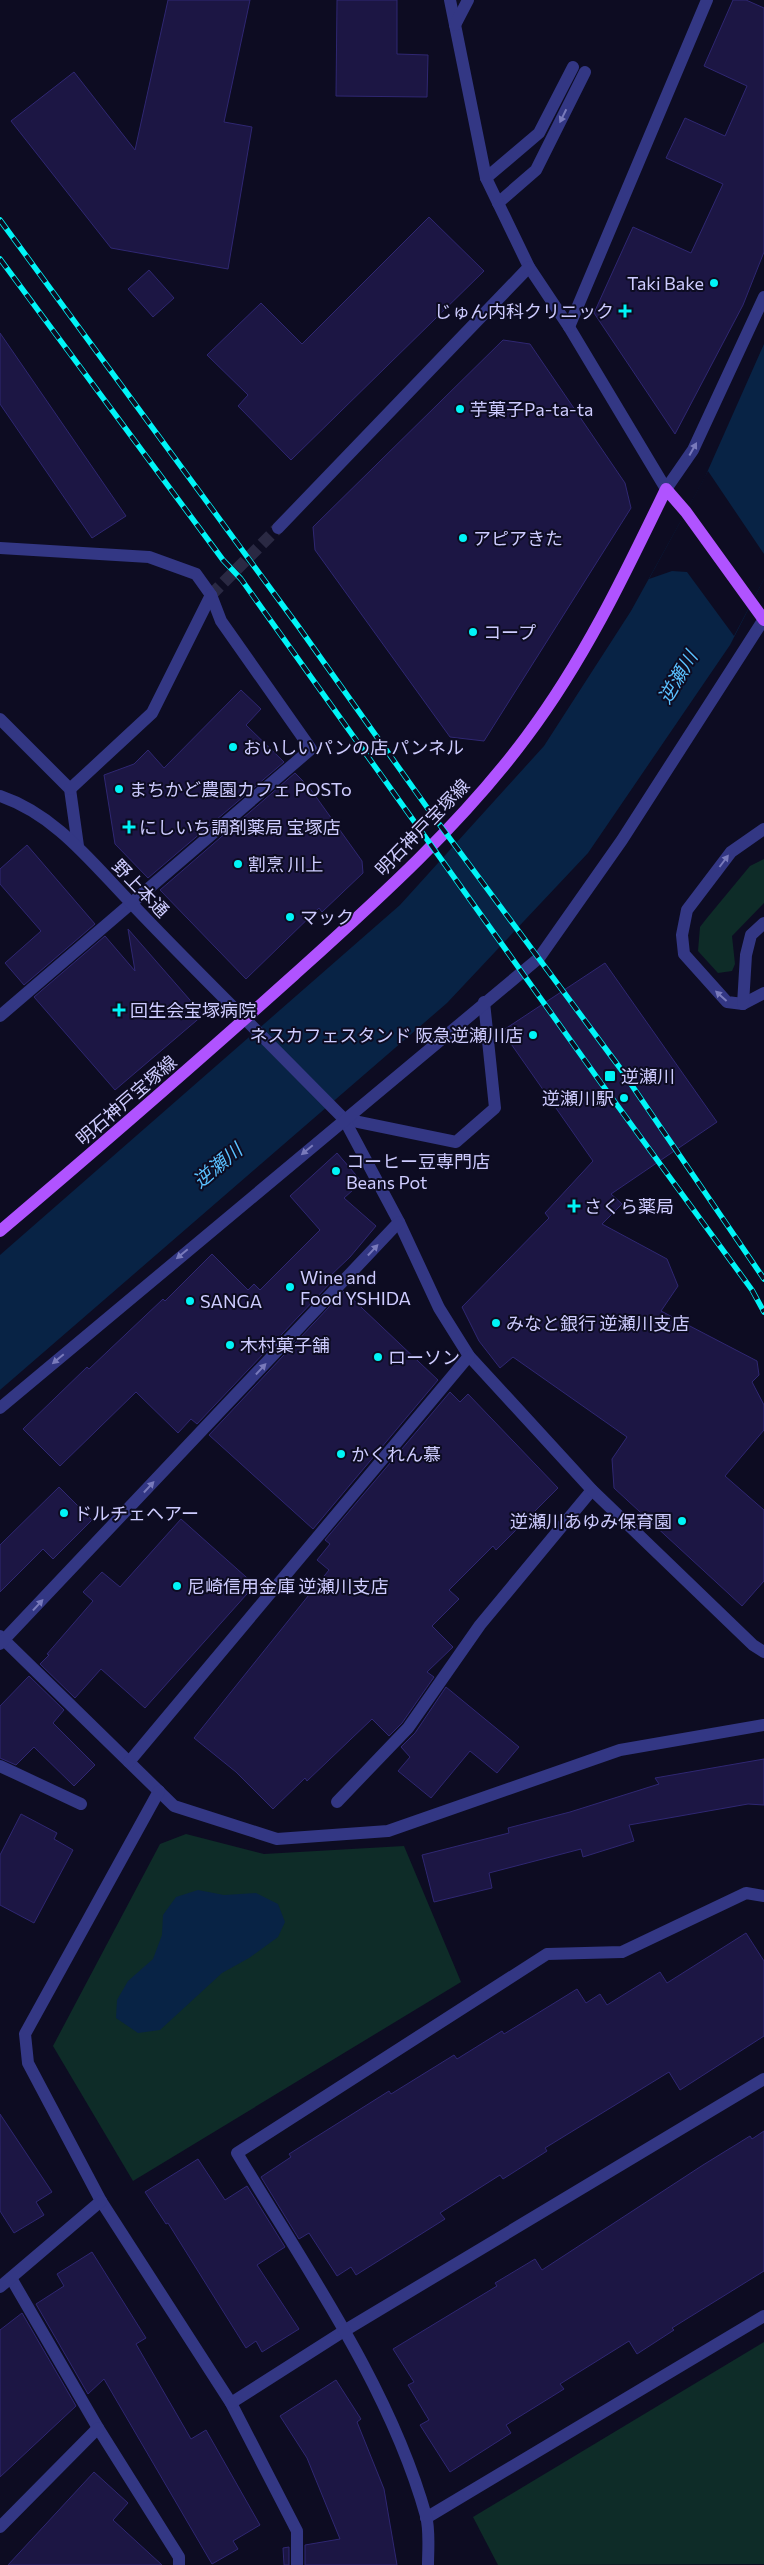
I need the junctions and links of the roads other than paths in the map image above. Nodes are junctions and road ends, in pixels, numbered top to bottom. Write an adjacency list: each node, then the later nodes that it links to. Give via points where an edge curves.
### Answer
1 (450, 0): 4 (street)
2 (468, 0): 4 (street)
3 (707, 0): 11 (street)
4 (455, 25): 7 (street)
5 (573, 67): 7 (street, via 539,134)
6 (585, 72): 8 (street, one-way to 8, via 536,170)
7 (486, 178): 8 (street)
8 (498, 203): 9 (street)
9 (529, 267): 11 (street); 13 (street)
10 (764, 297): 12 (street, one-way to 10, via 693,450)
11 (569, 327): 12 (street)
12 (666, 489): 16 (main road); 28 (main road, 明石神戸宝塚線, via 596,629 533,728 498,774 420,858)
13 (278, 528)
14 (0, 548): 15 (street, via 150,557 196,574)
15 (212, 595): 18 (street, via 152,713); 22 (street, via 220,621 311,749)
16 (764, 620): 25 (street, via 622,840 539,958)
17 (0, 719): 18 (street)
18 (70, 789): 21 (street)
19 (0, 796): 21 (street, 野上本通, via 34,811)
20 (764, 829): 26 (street, one-way to 20, via 728,1002 717,994 684,954 682,935 687,910 730,852)
21 (78, 846): 22 (street, 野上本通)
22 (132, 904): 27 (street); 28 (street, 野上本通)
23 (764, 923): 26 (street, via 751,935 746,955)
24 (764, 993): 26 (street)
25 (484, 1002): 29 (street); 29 (street, via 495,1108 456,1142)
26 (743, 1004)
27 (0, 1016)
28 (245, 1019): 29 (street, 野上本通); 31 (main road, 明石神戸宝塚線)
29 (344, 1118): 30 (street, 野上本通); 33 (street, one-way to 33)
30 (399, 1222): 32 (street, 野上本通, via 439,1308); 35 (street, one-way to 30)
31 (0, 1231)
32 (469, 1356): 34 (street, 野上本通); 38 (street)
33 (0, 1408)
34 (592, 1490): 36 (street, 野上本通); 41 (street, via 480,1625 408,1728)
35 (1, 1640): 38 (street)
36 (764, 1652)
37 (764, 1725): 40 (street, via 620,1750 388,1832 276,1839 174,1806)
38 (129, 1762): 40 (street)
39 (0, 1766): 42 (street)
40 (159, 1791): 45 (street, via 25,2034 28,2063)
41 (337, 1802)
42 (81, 1804)
43 (764, 1896): 49 (street, via 746,1893 622,1952 547,1954 237,2152)
44 (764, 2079): 49 (street)
45 (101, 2201): 46 (street); 50 (street)
46 (11, 2278): 47 (street); 51 (street)
47 (0, 2287)
48 (764, 2316): 52 (street)
49 (344, 2331): 50 (street); 52 (street, via 392,2418)
50 (231, 2403): 55 (street, via 297,2531)
51 (98, 2428): 53 (street); 54 (street, via 179,2557)
52 (426, 2518): 56 (street)
53 (0, 2528)
54 (179, 2565)
55 (297, 2565)
56 (428, 2565)

